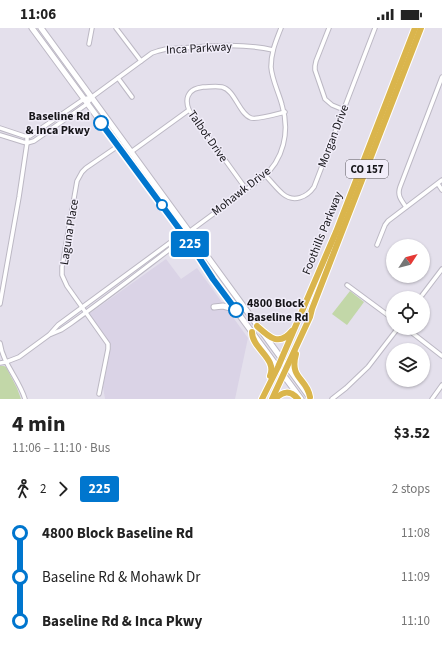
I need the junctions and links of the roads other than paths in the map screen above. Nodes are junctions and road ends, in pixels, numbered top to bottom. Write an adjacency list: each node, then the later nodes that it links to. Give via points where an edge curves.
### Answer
1 (32, 28): 17 (main road)
2 (41, 28): 15 (main road)
3 (92, 28): 10 (street)
4 (116, 28): 12 (street)
5 (281, 28): 11 (street, Mohawk Drive)
6 (329, 28): 20 (street, via 315,70 325,99)
7 (375, 28): 20 (street, Morgan Drive)
8 (415, 28): 47 (highway, Foothills Parkway / CO 157, via 336,232)
9 (421, 28): 46 (highway, Foothills Parkway / CO 157)
10 (89, 44)
11 (273, 50): 12 (street, Inca Parkway, via 252,46 166,49 152,53); 21 (street, Mohawk Drive, via 273,76)
12 (142, 61): 13 (street, Inca Parkway)
13 (118, 78): 15 (street, Inca Parkway); 16 (street)
14 (442, 78): 33 (street, via 400,187 400,199)
15 (92, 97): 17 (street, Inca Parkway); 18 (street, Inca Parkway); 27 (main road)
16 (132, 97)
17 (84, 99): 18 (main road); 24 (street, Inca Parkway)
18 (87, 104): 25 (street, Inca Parkway, via 38,139); 26 (main road)
19 (189, 110): 21 (street, Talbot Drive, via 186,101 193,90 220,86 226,89 250,119); 27 (street); 31 (street, Talbot Drive)
20 (344, 110): 28 (street, Morgan Drive, via 314,187 308,194 299,198 288,197)
21 (284, 112): 28 (street, Mohawk Drive, via 284,146 276,162)
22 (0, 128): 24 (street)
23 (0, 134): 25 (street)
24 (27, 136): 25 (street)
25 (27, 143): 40 (street)
26 (118, 146): 35 (main road); 41 (street, Laguna Place, via 86,168 77,181 62,275)
27 (131, 152): 34 (main road)
28 (265, 175): 31 (street, Mohawk Drive)
29 (442, 180): 30 (street)
30 (438, 184): 32 (street); 33 (street)
31 (246, 189): 34 (street, Mohawk Drive)
32 (442, 190)
33 (406, 207): 36 (street, via 388,221)
34 (189, 232): 35 (street, Mohawk Drive); 48 (main road)
35 (183, 236): 41 (street, via 179,236); 43 (main road); 44 (street, via 182,240)
36 (377, 245)
37 (442, 269): 39 (street)
38 (347, 285): 45 (street)
39 (425, 291)
40 (0, 304)
41 (82, 307): 44 (street, Laguna Place); 50 (street)
42 (214, 307): 43 (main road, via 223,306)
43 (236, 310): 49 (main road)
44 (86, 312): 50 (street); 62 (street, Laguna Place, via 108,344)
45 (386, 314)
46 (310, 317): 58 (highway, Foothills Parkway / CO 157); 63 (highway, via 294,364 296,372 309,391)
47 (298, 321): 48 (highway, via 288,336 281,340 270,337); 55 (highway, Foothills Parkway / CO 157)
48 (257, 326): 55 (main road)
49 (252, 332): 59 (main road); 65 (highway, via 254,341 272,369)
50 (49, 335): 57 (street, via 19,357)
51 (393, 335): 68 (street, via 368,367)
52 (415, 335): 54 (street)
53 (0, 343): 57 (street)
54 (442, 356)
55 (281, 359): 58 (main road); 59 (highway, Foothills Parkway / CO 157)
56 (0, 362): 57 (street)
57 (6, 362): 64 (street)
58 (287, 366): 60 (highway, Foothills Parkway / CO 157); 63 (main road)
59 (278, 367): 60 (main road); 65 (highway, Foothills Parkway / CO 157)
60 (283, 374): 66 (highway, Foothills Parkway / CO 157); 67 (main road)
61 (442, 385): 69 (street)
62 (99, 394)
63 (310, 398)
64 (25, 399)
65 (260, 399)
66 (274, 399): 67 (highway, via 286,393)
67 (300, 399)
68 (332, 399)
69 (432, 399)

